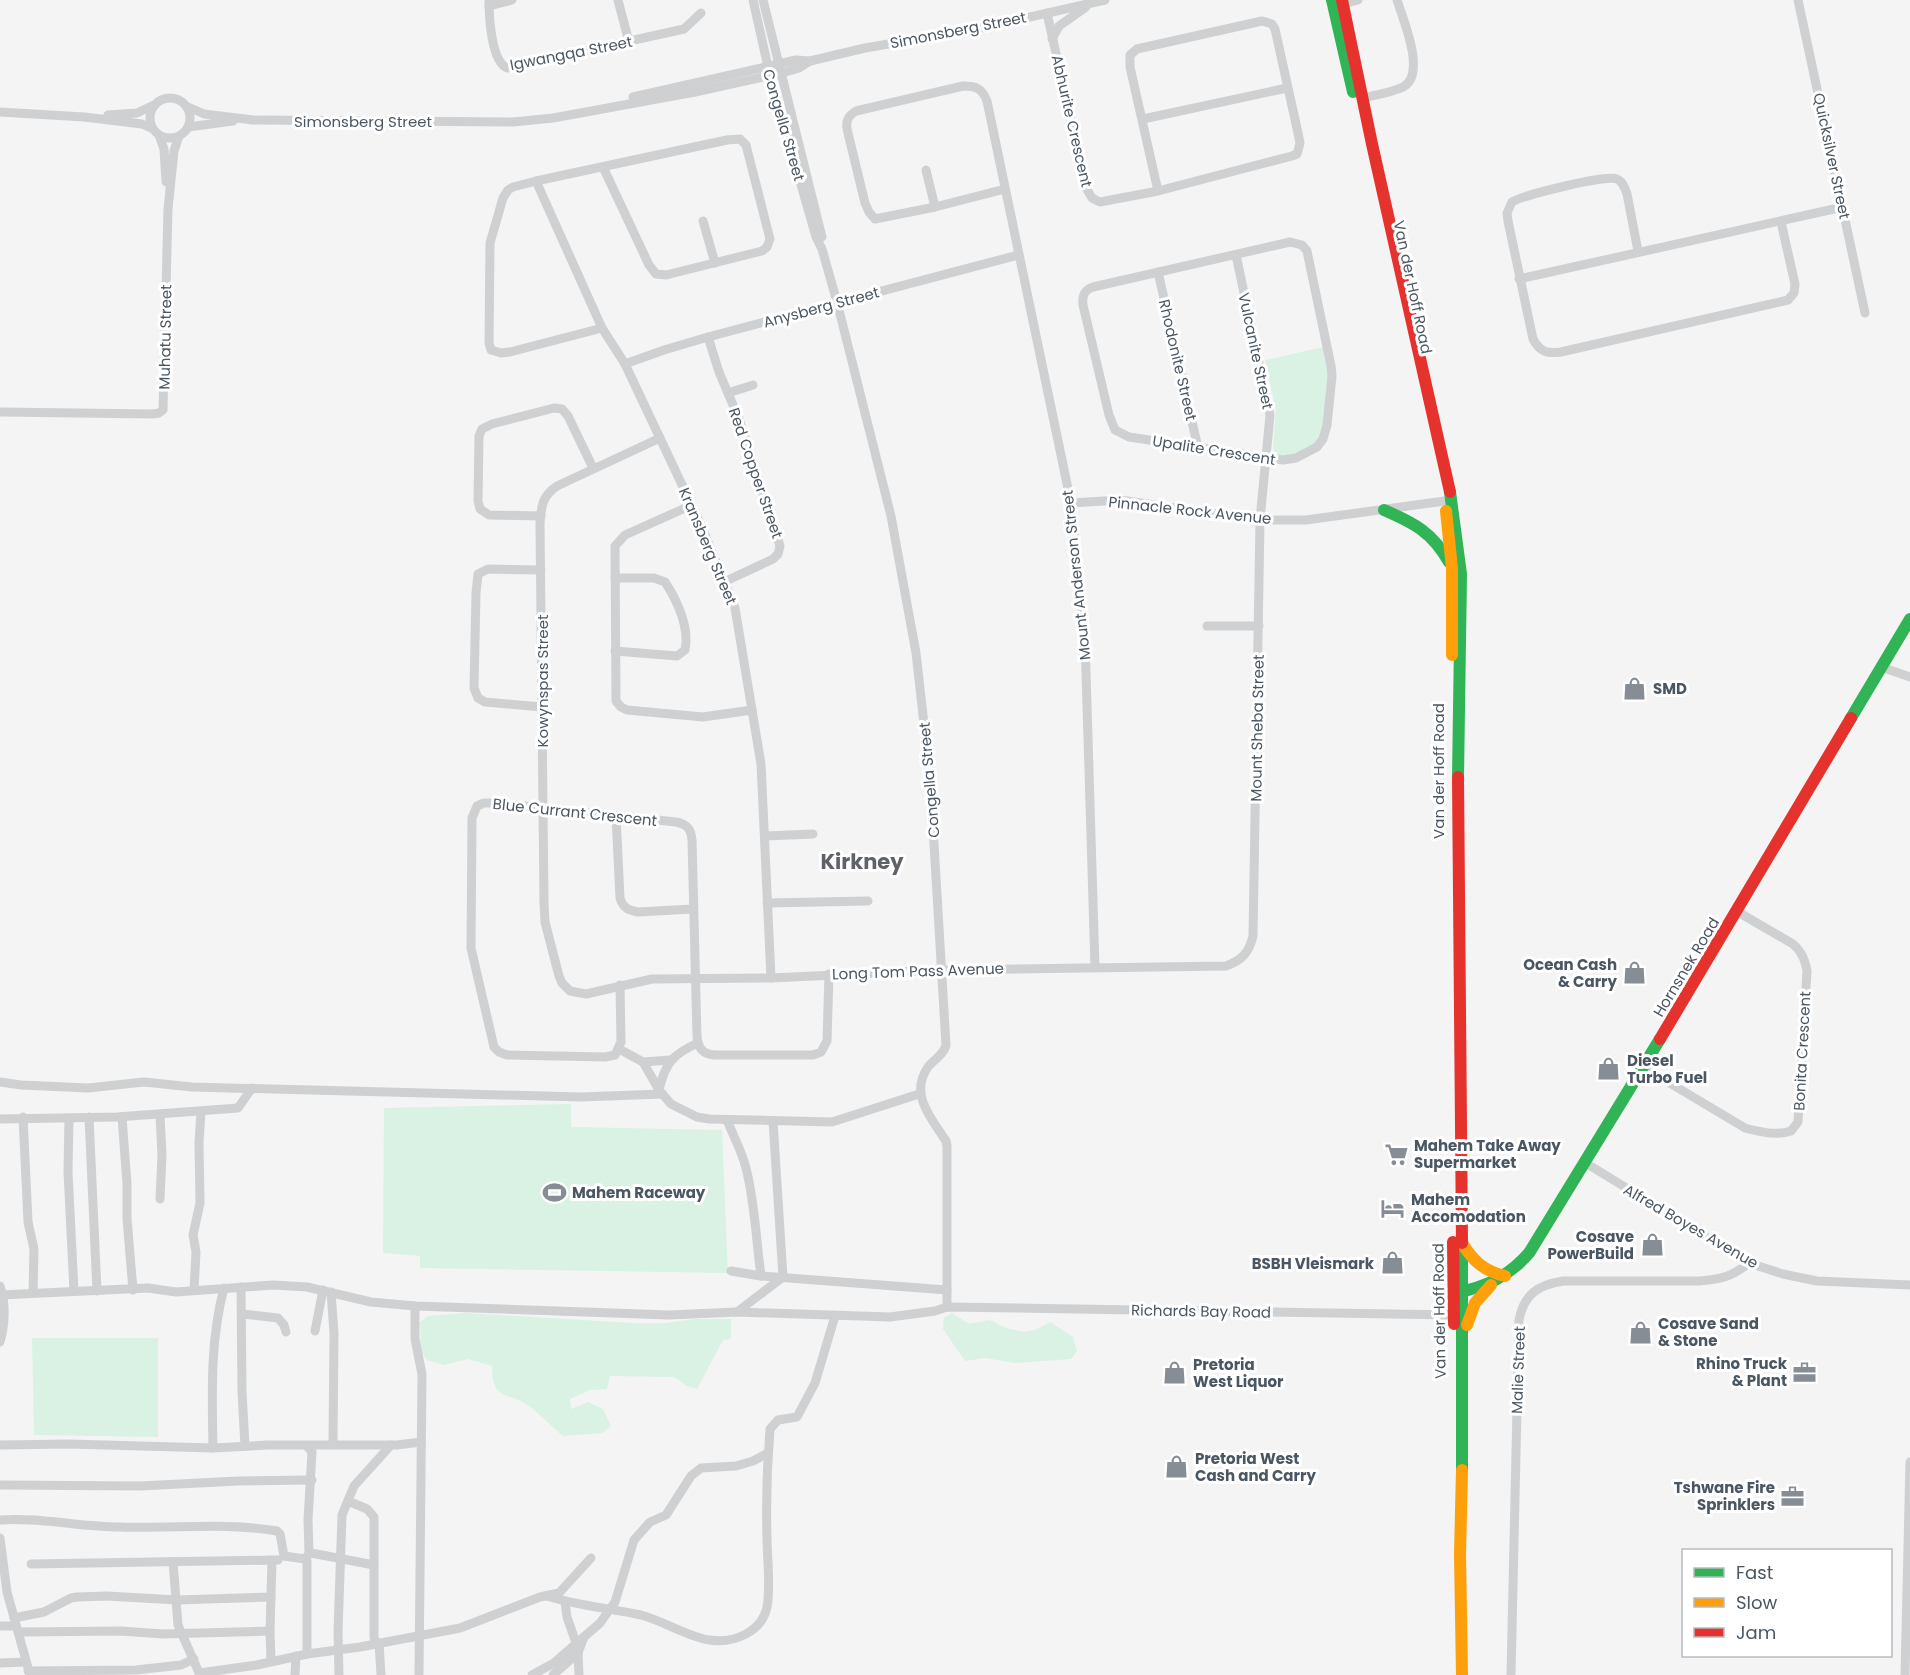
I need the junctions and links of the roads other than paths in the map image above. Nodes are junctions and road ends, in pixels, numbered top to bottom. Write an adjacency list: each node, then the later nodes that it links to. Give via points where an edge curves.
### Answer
1 (512, 0): 10 (street)
2 (618, 0): 14 (street)
3 (753, 0): 16 (street, Congella Street)
4 (762, 0): 15 (street, Congella Street)
5 (1358, 0): 9 (street)
6 (1397, 0): 18 (street, via 1411,45 1413,75 1405,86)
7 (1798, 0): 36 (street, Quicksilver Street)
8 (1100, 1): 11 (street, Simonsberg Street); 13 (street, via 1059,26)
9 (1336, 1): 18 (main road, Van der Hoff Road); 59 (main road, Van der Hoff Road)
10 (489, 3): 14 (street, Igwangqa Street, via 489,20 500,63 507,68)
11 (1047, 13): 13 (street, Abhurite Crescent); 15 (street, Simonsberg Street, via 865,48 810,61 799,68)
12 (701, 14): 14 (street, Igwangqa Street, via 684,29)
13 (1052, 39): 34 (street, Abhurite Crescent, via 1089,193 1100,202)
14 (629, 42)
15 (781, 69): 16 (street, Simonsberg Street); 40 (street, Congella Street)
16 (769, 71): 26 (street, Simonsberg Street, via 513,122); 40 (street, Congella Street)
17 (1287, 87): 25 (street); 25 (street, Abhurite Crescent, via 1275,29 1267,21 1171,41 1137,49 1130,55); 34 (street, Abhurite Crescent, via 1300,143 1297,154)
18 (1362, 98): 59 (main road, Van der Hoff Road)
19 (154, 105): 20 (street, via 171,97); 23 (street, via 137,113); 28 (street, via 150,118)
20 (188, 107): 26 (street, Simonsberg Street, via 204,114); 27 (street)
21 (0, 112): 22 (street)
22 (43, 116): 23 (street); 24 (street)
23 (84, 117): 28 (street, via 142,124)
24 (0, 118)
25 (1143, 119): 34 (street, Abhurite Crescent)
26 (253, 120): 27 (street)
27 (188, 127): 29 (street)
28 (156, 132): 29 (street, via 172,138); 37 (street, via 164,149)
29 (179, 136): 37 (street)
30 (603, 167): 32 (street); 44 (street, via 654,273 663,276); 44 (street, via 727,140 744,141 770,241 764,250)
31 (926, 170): 35 (street)
32 (536, 181): 49 (street, Kransberg Street); 49 (street, via 508,190 493,230 490,348 510,352)
33 (1005, 189): 35 (street, Mount Anderson Street); 35 (street, Mount Anderson Street, via 987,101 980,88 963,86 850,115 847,129 872,217 881,219); 42 (street, Mount Anderson Street)
34 (1158, 190)
35 (935, 207)
36 (1843, 207): 39 (street); 48 (street, Quicksilver Street)
37 (168, 208): 54 (street, Muhatu Street, via 163,410 153,414)
38 (703, 221): 44 (street)
39 (1781, 222): 41 (street); 46 (street, via 1795,284 1788,300 1561,352 1547,353 1537,347)
40 (822, 249): 47 (street, Congella Street)
41 (1638, 251): 46 (street); 46 (street, via 1627,194 1618,179 1542,192 1512,202 1507,213)
42 (1018, 255): 47 (street, Anysberg Street); 60 (street, Mount Anderson Street)
43 (1236, 255): 45 (street, Upalite Crescent); 57 (street, Vulcanite Street, via 1269,405); 57 (street, Upalite Crescent, via 1290,242 1305,248 1331,366 1328,425 1320,444 1296,458)
44 (715, 263)
45 (1158, 272): 56 (street, Rhodonite Street); 56 (street, Upalite Crescent, via 1093,286 1083,300 1108,416 1115,430 1129,437)
46 (1519, 279)
47 (837, 302): 50 (street, Anysberg Street); 87 (street, Congella Street, via 891,516 916,653 930,777)
48 (1865, 313)
49 (602, 328): 51 (street, Kransberg Street)
50 (708, 337): 51 (street, Anysberg Street); 53 (street, Red Copper Street)
51 (625, 364): 55 (street, Kransberg Street)
52 (753, 386): 53 (street)
53 (728, 393): 68 (street, Red Copper Street, via 780,546 773,560)
54 (0, 412)
55 (660, 438): 58 (street, Kowynspas Street); 61 (street, Kransberg Street)
56 (1198, 448): 57 (street, Upalite Crescent)
57 (1266, 459): 64 (street, Vulcanite Street)
58 (593, 468): 63 (street, Kowynspas Street, via 548,492); 63 (street, via 562,409 482,429 480,509 489,515)
59 (1448, 501): 62 (street, Pinnacle Rock Avenue); 65 (main road, Van der Hoff Road); 113 (main road, Van der Hoff Road, via 1457,533 1461,574)
60 (1071, 503): 64 (street, Pinnacle Rock Avenue, via 1120,500); 86 (street, Mount Anderson Street, via 1084,640)
61 (692, 505): 67 (street, via 619,540 615,546); 68 (street, Kransberg Street)
62 (1384, 510): 64 (street, Pinnacle Rock Avenue, via 1306,520); 65 (main road, via 1426,531)
63 (541, 516): 66 (street, Kowynspas Street)
64 (1260, 520): 71 (street, Mount Sheba Street)
65 (1452, 568): 130 (main road, Van der Hoff Road)
66 (541, 570): 75 (street, Kowynspas Street); 75 (street, via 488,569 478,574 474,688 478,698 485,702)
67 (615, 578): 72 (street); 72 (street, via 654,578 665,582 680,611 687,639 685,650 677,656)
68 (726, 581): 76 (street, Kransberg Street, via 735,608)
69 (1910, 619): 73 (main road, Hornsnek Road)
70 (1207, 626): 71 (street)
71 (1259, 626): 85 (street, Mount Sheba Street)
72 (615, 651): 76 (street, via 615,697 627,710 697,717)
73 (1881, 667): 74 (street); 84 (main road, Hornsnek Road)
74 (1910, 677)
75 (542, 707): 77 (street, Kowynspas Street)
76 (752, 710): 80 (street, Kransberg Street, via 761,764)
77 (543, 807): 78 (street, Blue Currant Crescent); 92 (street, Kowynspas Street, via 545,922 559,976); 94 (street, Blue Currant Crescent, via 483,803 473,812 470,940 492,1042 507,1055 605,1057 615,1055)
78 (616, 816): 83 (street, Blue Currant Crescent, via 680,822 689,828); 83 (street, via 622,904 638,912)
79 (813, 834): 80 (street)
80 (765, 836): 82 (street, Kransberg Street)
81 (868, 901): 82 (street)
82 (767, 903): 90 (street, Kransberg Street)
83 (693, 909): 89 (street, Blue Currant Crescent)
84 (1738, 912): 97 (main road, Hornsnek Road); 97 (street, Bonita Crescent, via 1793,944 1805,961 1798,1122 1791,1131 1778,1133 1745,1128 1658,1076)
85 (1253, 936): 86 (street, Long Tom Pass Avenue, via 1251,946 1239,961 1226,966)
86 (1095, 967): 87 (street, Long Tom Pass Avenue)
87 (940, 970): 88 (street, Long Tom Pass Avenue); 101 (street, Congella Street, via 946,1045 926,1071)
88 (829, 974): 90 (street, Long Tom Pass Avenue); 93 (street, via 827,1041 818,1054 714,1055 705,1053)
89 (696, 978): 90 (street, Long Tom Pass Avenue); 91 (street, Long Tom Pass Avenue, via 652,979); 93 (street, Blue Currant Crescent)
90 (771, 978)
91 (620, 985): 92 (street, Long Tom Pass Avenue, via 586,994); 94 (street)
92 (570, 991)
93 (698, 1043): 95 (street)
94 (619, 1049): 96 (street)
95 (670, 1060): 96 (street); 100 (street)
96 (643, 1062): 100 (street)
97 (1645, 1064): 111 (main road, Hornsnek Road)
98 (0, 1082): 99 (street, via 88,1088 144,1082)
99 (252, 1088): 100 (street, via 581,1096); 102 (street, via 238,1108)
100 (660, 1092): 109 (street, via 671,1104 697,1117)
101 (919, 1094): 110 (street, via 832,1122); 124 (street, via 947,1146)
102 (201, 1112): 103 (street); 123 (street, via 200,1203 193,1235)
103 (160, 1115): 105 (street); 112 (street)
104 (23, 1117): 106 (street); 108 (street); 129 (street, via 28,1222 34,1249)
105 (122, 1117): 107 (street); 122 (street)
106 (69, 1118): 107 (street); 125 (street)
107 (89, 1118): 126 (street)
108 (0, 1119)
109 (727, 1120): 110 (street); 116 (street, via 746,1167)
110 (772, 1121): 117 (street)
111 (1584, 1162): 114 (street, Alfred Boyes Avenue); 118 (main road, Hornsnek Road, via 1529,1253)
112 (160, 1199)
113 (1461, 1242): 118 (main road, via 1475,1264); 130 (main road, Van der Hoff Road)
114 (1749, 1263): 119 (street, Alfred Boyes Avenue, via 1817,1281); 196 (street, Malie Street, via 1721,1280 1548,1283 1527,1299 1519,1320)
115 (731, 1271): 116 (street)
116 (761, 1276): 117 (street)
117 (783, 1277): 124 (street); 133 (street)
118 (1500, 1279): 130 (main road, Hornsnek Road); 140 (main road, via 1469,1313)
119 (1910, 1286)
120 (242, 1287): 121 (street, Richards Bay Road); 127 (street, Richards Bay Road, via 273,1285); 134 (street)
121 (224, 1288): 123 (street, Richards Bay Road); 147 (street, via 214,1348)
122 (133, 1290): 123 (street, Richards Bay Road); 126 (street, Richards Bay Road)
123 (194, 1290)
124 (947, 1290): 132 (street)
125 (74, 1291): 126 (street, Richards Bay Road); 129 (street, Richards Bay Road)
126 (97, 1291)
127 (327, 1291): 131 (street, Richards Bay Road, via 371,1302); 137 (street); 142 (street, via 334,1333)
128 (1, 1292): 129 (street, Richards Bay Road); 139 (street, via 4,1322)
129 (33, 1293)
130 (1458, 1293): 136 (main road, Van der Hoff Road); 140 (main road, Van der Hoff Road)
131 (415, 1306): 133 (street, Richards Bay Road, via 669,1314); 141 (street, via 415,1339 422,1374)
132 (947, 1307): 135 (street, Richards Bay Road, via 890,1317); 136 (street, Richards Bay Road)
133 (737, 1312): 135 (street, Richards Bay Road)
134 (242, 1314): 138 (street, via 278,1318); 145 (street)
135 (835, 1316): 148 (street, via 815,1383 797,1417 772,1425)
136 (1454, 1316): 155 (main road, Van der Hoff Road, via 1456,1491)
137 (315, 1331)
138 (286, 1332)
139 (0, 1342)
140 (1462, 1360): 155 (main road, Van der Hoff Road)
141 (421, 1442): 144 (street); 175 (street)
142 (333, 1444): 144 (street); 146 (street)
143 (0, 1445): 147 (street)
144 (391, 1445): 152 (street, via 354,1486)
145 (244, 1446): 146 (street); 147 (street)
146 (307, 1446): 150 (street, via 312,1452)
147 (213, 1448)
148 (768, 1453): 170 (street, via 736,1466 701,1468 691,1476 666,1515 650,1522 634,1540); 170 (street, via 767,1606 754,1630 711,1641 665,1622)
149 (1910, 1462): 197 (street)
150 (312, 1480): 151 (street, via 140,1486); 156 (street)
151 (0, 1485)
152 (348, 1501): 159 (street, via 342,1515); 164 (street, via 367,1509 374,1517)
153 (0, 1520): 158 (street, via 266,1529 279,1532)
154 (0, 1538): 157 (street)
155 (1461, 1554): 195 (main road, Van der Hoff Road)
156 (307, 1556): 158 (street); 159 (street); 181 (street)
157 (1, 1557): 165 (street)
158 (286, 1557): 161 (street)
159 (340, 1558): 164 (street); 179 (street)
160 (591, 1558): 166 (street, via 564,1589)
161 (272, 1560): 162 (street); 167 (street)
162 (173, 1562): 163 (street); 168 (street)
163 (31, 1564)
164 (374, 1565): 178 (street)
165 (4, 1592): 171 (street)
166 (548, 1596): 169 (street); 175 (street, via 460,1628)
167 (271, 1597): 168 (street); 173 (street)
168 (177, 1600): 171 (street, via 77,1597); 174 (street)
169 (565, 1602): 170 (street); 177 (street)
170 (610, 1609): 176 (street)
171 (16, 1625): 172 (street); 174 (street); 186 (street)
172 (0, 1626)
173 (270, 1631): 174 (street); 184 (street)
174 (182, 1634): 183 (street)
175 (418, 1635): 178 (street); 192 (street)
176 (584, 1635): 177 (street); 180 (street)
177 (576, 1643): 193 (street, via 554,1663)
178 (377, 1644): 179 (street); 191 (street)
179 (338, 1649): 181 (street); 190 (street)
180 (578, 1653): 188 (street); 194 (street)
181 (308, 1654): 182 (street)
182 (296, 1656): 184 (street); 189 (street)
183 (194, 1659): 186 (street, via 181,1665 136,1670); 187 (street)
184 (271, 1661): 187 (street)
185 (0, 1663): 186 (street)
186 (28, 1669)
187 (200, 1674)
188 (578, 1674)
189 (295, 1675)
190 (339, 1675)
191 (381, 1675)
192 (419, 1675)
193 (532, 1675)
194 (553, 1675)
195 (1462, 1675)
196 (1511, 1675)
197 (1905, 1675)

